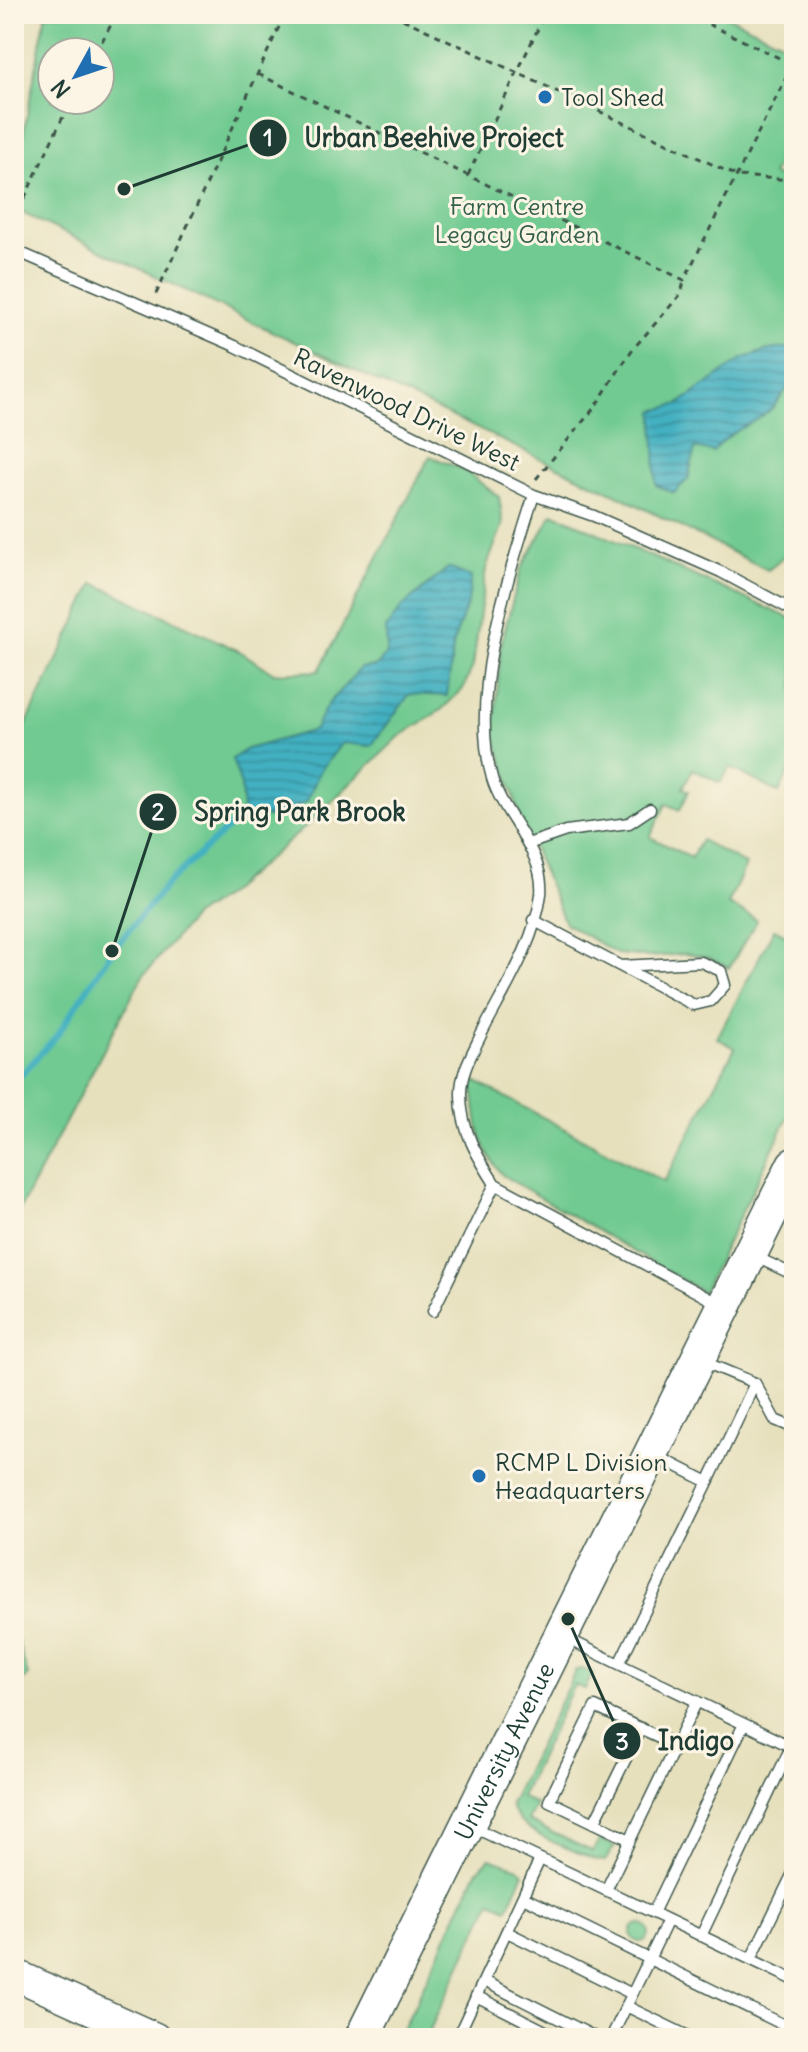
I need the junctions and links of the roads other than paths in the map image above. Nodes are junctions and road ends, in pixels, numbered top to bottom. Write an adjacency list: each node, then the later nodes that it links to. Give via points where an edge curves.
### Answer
1 (14, 250): 2 (lane, Ravenwood Drive West, via 235,346)
2 (530, 492): 3 (lane, via 721,572); 5 (lane, Ravenwood Drive West, via 500,601 485,738 493,781)
3 (794, 611)
4 (650, 809): 5 (lane, via 629,823 566,831)
5 (528, 844): 6 (lane, Ravenwood Drive West, via 541,892)
6 (533, 920): 7 (lane); 9 (lane, Ravenwood Drive West, via 525,948 466,1066 460,1093 469,1138)
7 (620, 966): 7 (lane, via 694,1005 711,1001 725,985 721,971 701,962)
8 (794, 1165): 10 (main road, University Avenue)
9 (495, 1184): 12 (lane); 13 (lane)
10 (749, 1254): 11 (lane); 12 (main road, University Avenue)
11 (794, 1275)
12 (723, 1306): 14 (main road, University Avenue)
13 (433, 1311)
14 (697, 1359): 15 (lane); 17 (main road, University Avenue)
15 (755, 1383): 16 (lane, via 775,1420); 18 (lane)
16 (794, 1428)
17 (651, 1453): 18 (lane); 19 (main road, University Avenue)
18 (708, 1482): 20 (lane)
19 (560, 1635): 20 (lane); 27 (main road, University Avenue)
20 (619, 1664): 21 (lane)
21 (697, 1701): 22 (lane); 24 (lane)
22 (744, 1724): 25 (lane); 33 (lane)
23 (641, 1728): 24 (lane); 26 (lane); 26 (lane, via 595,1707 549,1801)
24 (676, 1745): 28 (lane)
25 (793, 1748): 36 (lane)
26 (594, 1823): 28 (lane)
27 (469, 1825): 29 (lane); 47 (main road, University Avenue)
28 (630, 1840): 31 (lane)
29 (540, 1859): 31 (lane); 32 (lane)
30 (794, 1871): 38 (lane)
31 (606, 1890): 33 (lane)
32 (523, 1897): 35 (lane); 37 (lane)
33 (653, 1913): 34 (lane)
34 (668, 1920): 36 (lane); 37 (lane)
35 (507, 1932): 41 (lane); 42 (lane)
36 (701, 1936): 38 (lane)
37 (649, 1959): 42 (lane); 45 (lane)
38 (751, 1959): 40 (lane)
39 (14, 1974): 46 (main road)
40 (794, 1979)
41 (484, 1981): 43 (lane); 50 (lane)
42 (632, 1994): 44 (lane)
43 (476, 1996): 48 (lane); 49 (lane)
44 (626, 2006): 51 (lane); 52 (lane)
45 (794, 2030)
46 (155, 2038)
47 (362, 2038)
48 (457, 2038)
49 (559, 2038)
50 (597, 2038)
51 (611, 2038)
52 (692, 2038)

